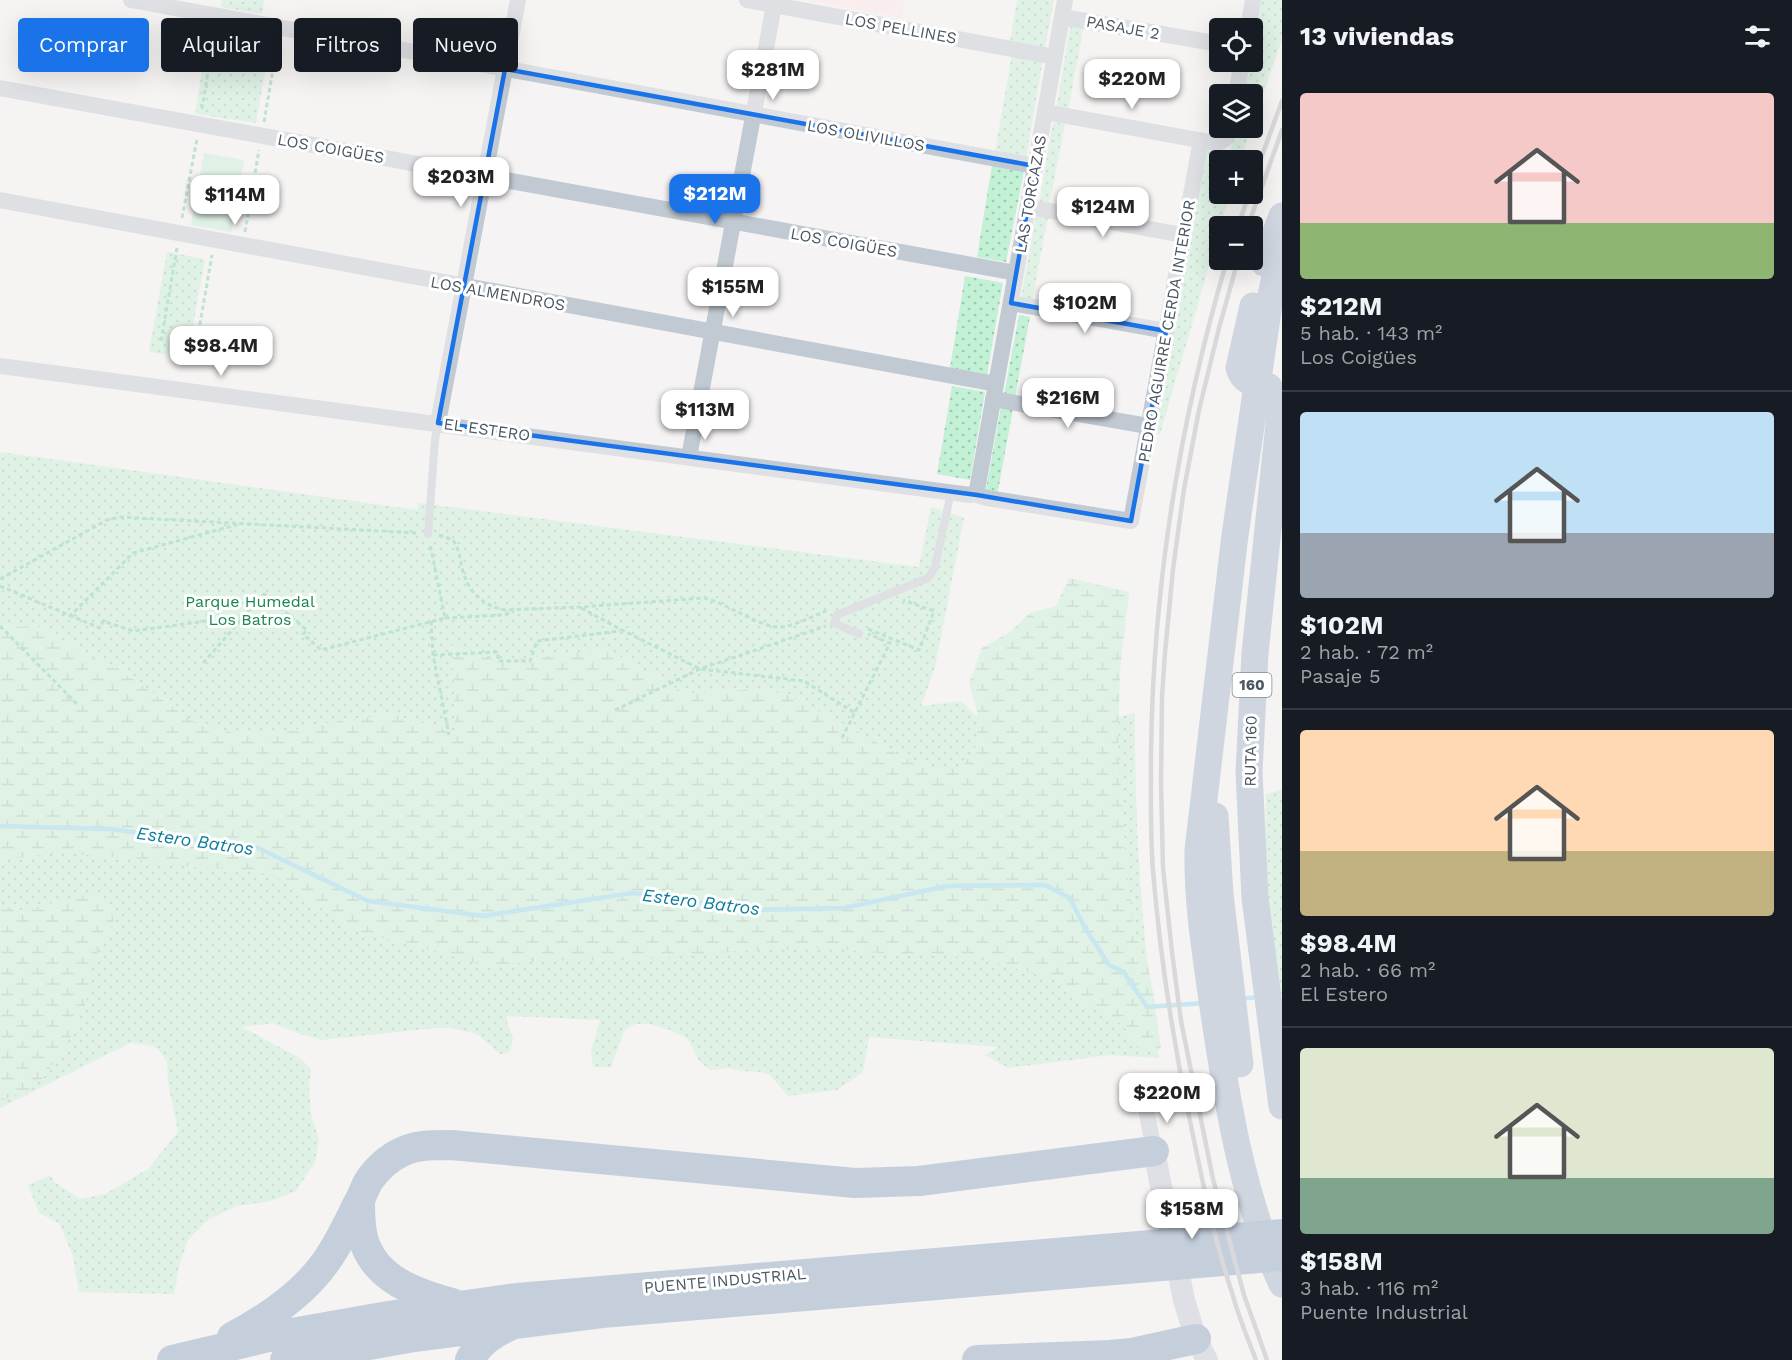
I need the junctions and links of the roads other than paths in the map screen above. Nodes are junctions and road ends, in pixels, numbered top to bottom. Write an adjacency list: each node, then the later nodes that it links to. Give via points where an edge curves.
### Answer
1 (131, 0): 10 (street, LOS OLIVILLOS)
2 (518, 0): 7 (street)
3 (747, 0): 5 (street, LOS PELLINES)
4 (1253, 0): 8 (street)
5 (774, 2): 11 (street, LOS PELLINES); 16 (street)
6 (1064, 8): 9 (street, PASAJE 2); 11 (street, LAS TORCAZAS)
7 (515, 18)
8 (1250, 18)
9 (1209, 41)
10 (413, 52)
11 (1055, 57): 15 (street, LAS TORCAZAS)
12 (518, 71): 16 (street, LOS OLIVILLOS)
13 (504, 72): 20 (street)
14 (0, 88): 20 (street, LOS COIGÜES)
15 (1045, 112): 18 (street); 19 (street, LAS TORCAZAS)
16 (753, 115): 19 (street, LOS OLIVILLOS); 24 (street)
17 (1222, 138): 18 (street, via 1215,143)
18 (1201, 140): 25 (street, PEDRO AGUIRRE CERDA INTERIOR)
19 (1035, 166): 22 (street, LAS TORCAZAS)
20 (485, 176): 24 (street, LOS COIGÜES); 28 (street)
21 (0, 200): 28 (street, LOS ALMENDROS)
22 (1028, 207): 25 (street); 27 (street, LAS TORCAZAS)
23 (1282, 216): 33 (highway, via 1263,266 1239,364 1242,376)
24 (733, 222): 27 (street, LOS COIGÜES); 31 (street)
25 (1183, 235): 30 (street, PEDRO AGUIRRE CERDA INTERIOR)
26 (1282, 246): 33 (highway, 160, via 1269,304)
27 (1016, 273): 29 (street, LAS TORCAZAS)
28 (464, 286): 31 (street, LOS ALMENDROS); 36 (street)
29 (1011, 303): 30 (street); 34 (street, LAS TORCAZAS)
30 (1166, 331): 37 (street, PEDRO AGUIRRE CERDA INTERIOR)
31 (712, 332): 34 (street, LOS ALMENDROS); 38 (street)
32 (0, 366): 36 (street, EL ESTERO)
33 (1269, 387): 44 (highway, RUTA 160 / 160, via 1225,613 1218,689 1215,818 1220,982)
34 (994, 392): 37 (street, LOS ALMENDROS); 40 (street, LAS TORCAZAS)
35 (1282, 395): 46 (highway, RUTA 160 / 160, via 1255,653 1249,772 1251,848)
36 (438, 423): 38 (street, EL ESTERO); 42 (lane)
37 (1148, 426): 41 (street, PEDRO AGUIRRE CERDA INTERIOR)
38 (689, 457): 39 (street, EL ESTERO)
39 (951, 492): 40 (street, EL ESTERO); 43 (lane, via 933,573 923,581 837,615 834,623)
40 (974, 494): 41 (street, EL ESTERO)
41 (1131, 521)
42 (428, 534)
43 (859, 634)
44 (1227, 1038): 52 (highway, RUTA 160 / 160); 53 (highway, RUTA 160 / 160, via 1227,1096 1260,1228)
45 (1145, 1103): 47 (street)
46 (1282, 1107)
47 (1154, 1151): 48 (highway, via 920,1181 855,1183 451,1145 423,1146 403,1151 387,1161 370,1179); 56 (main road, via 1184,1300)
48 (360, 1201): 54 (highway, via 363,1239 378,1267 416,1292); 57 (highway, via 313,1278 257,1323)
49 (1282, 1234): 50 (highway, PUENTE INDUSTRIAL)
50 (1149, 1256): 51 (highway, PUENTE INDUSTRIAL); 54 (highway, PUENTE INDUSTRIAL, via 584,1292); 55 (highway, PUENTE INDUSTRIAL)
51 (1282, 1256)
52 (1282, 1279)
53 (1282, 1284)
54 (460, 1305): 57 (highway, PUENTE INDUSTRIAL)
55 (517, 1324): 60 (highway, PUENTE INDUSTRIAL); 61 (highway, via 491,1336)
56 (1202, 1349): 58 (highway, via 1132,1353)
57 (202, 1352): 59 (highway, PUENTE INDUSTRIAL)
58 (1118, 1358): 62 (highway)
59 (172, 1360)
60 (285, 1360)
61 (470, 1360)
62 (977, 1360)

